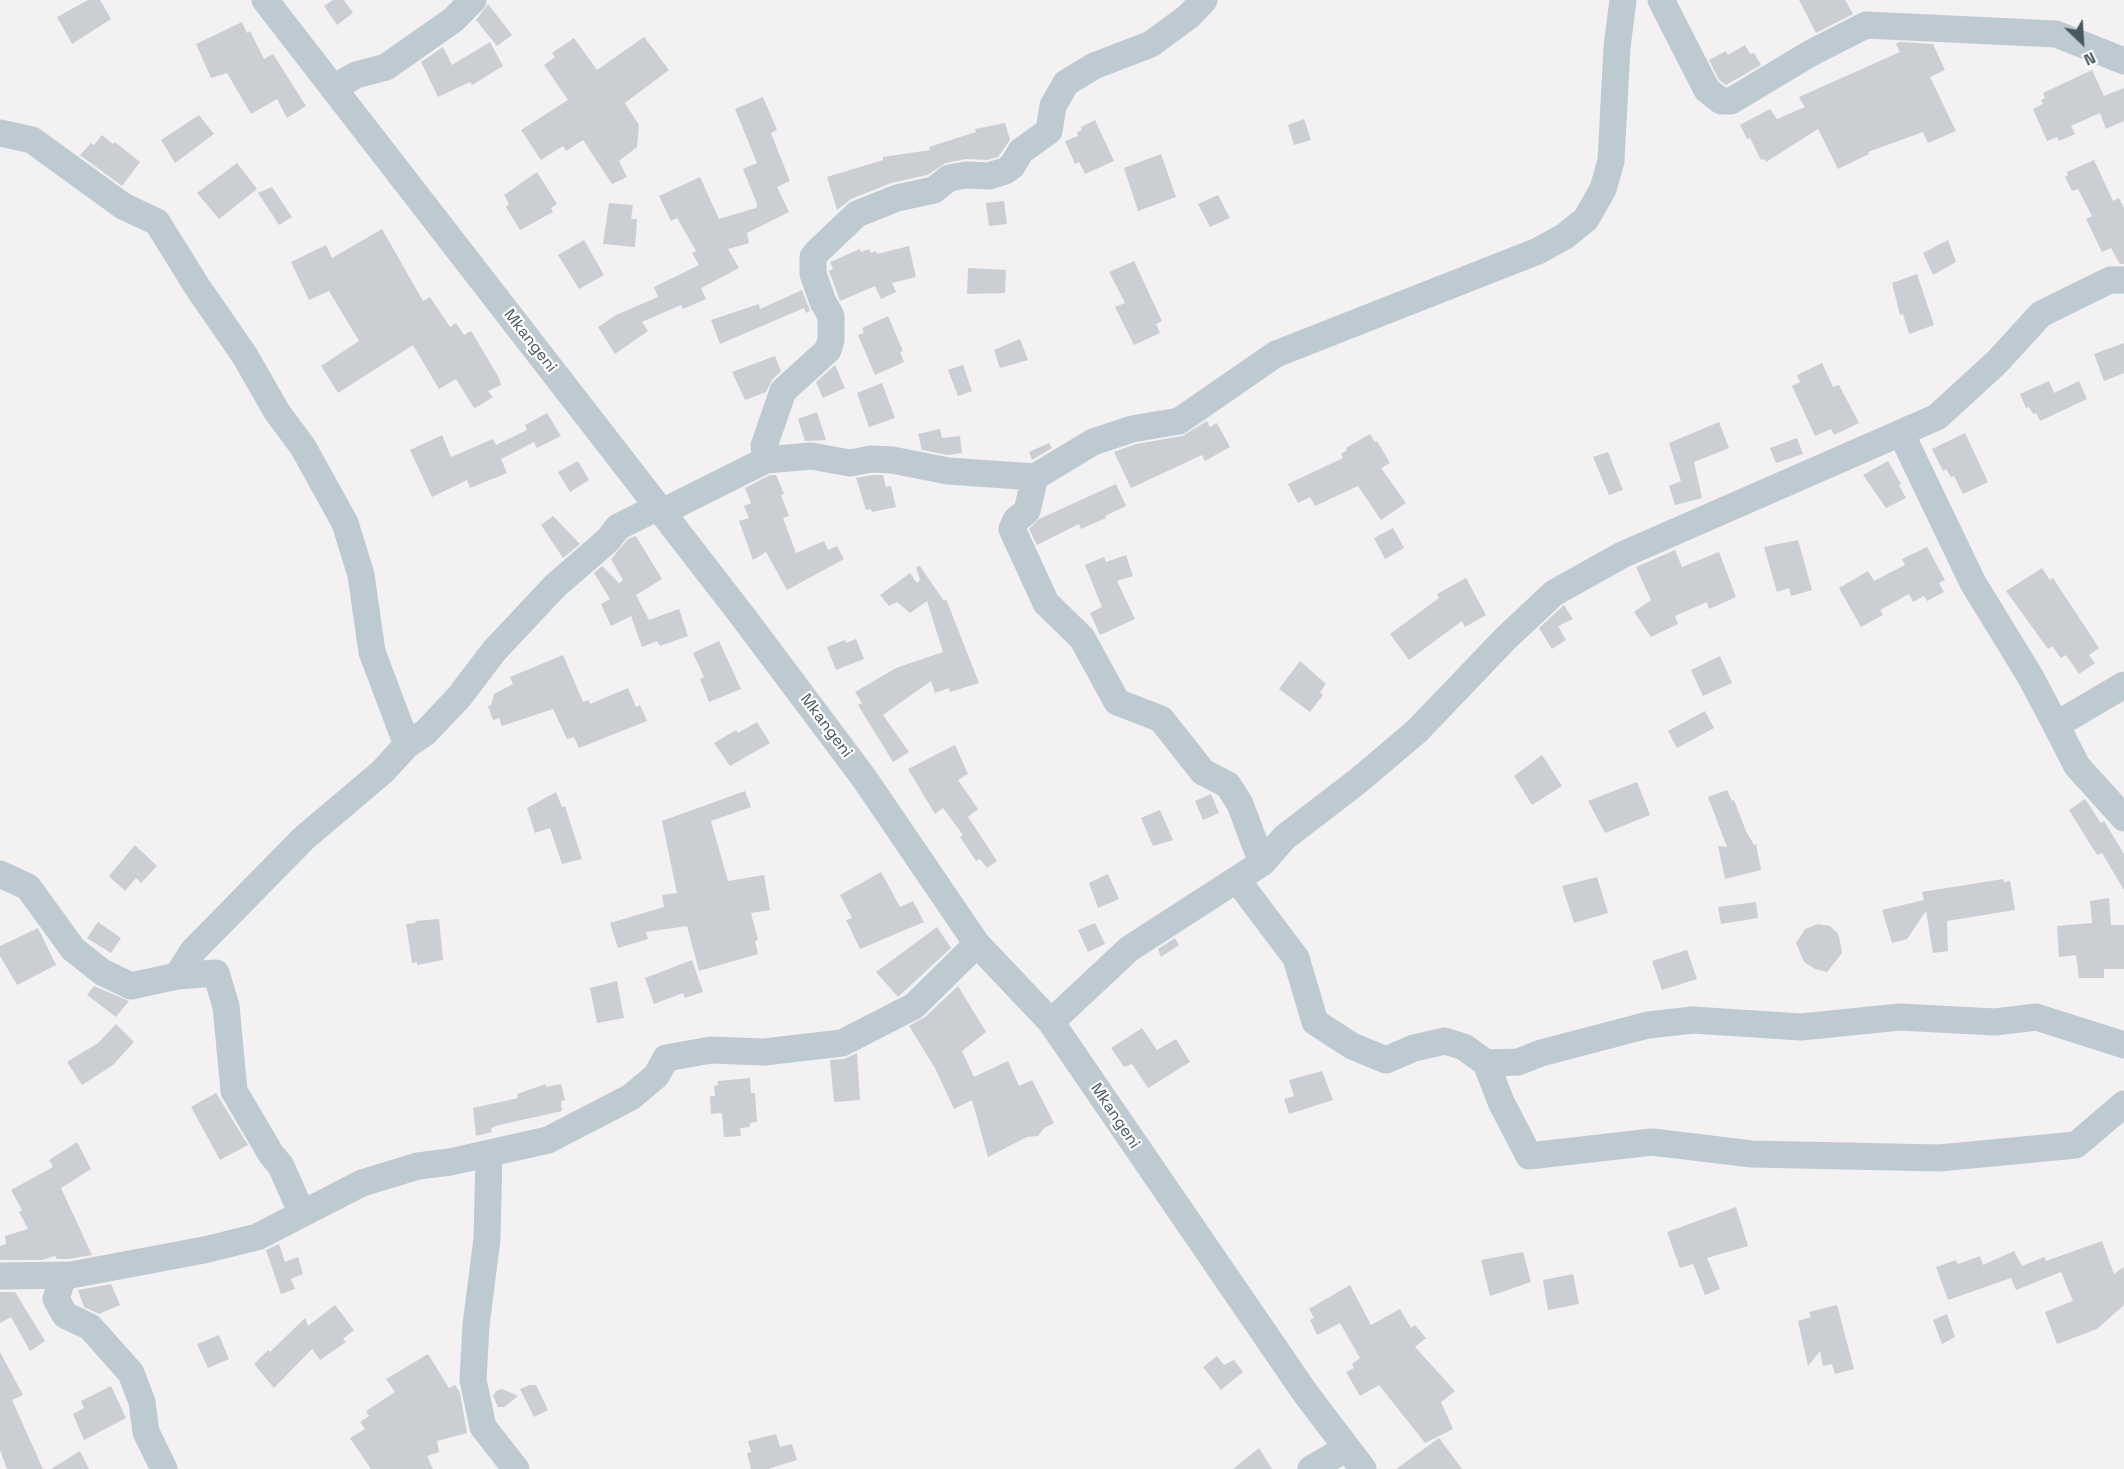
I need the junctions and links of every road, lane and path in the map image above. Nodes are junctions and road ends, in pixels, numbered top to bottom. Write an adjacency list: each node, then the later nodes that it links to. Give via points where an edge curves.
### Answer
1 (265, 0): 7 (street, Mkangeni)
2 (473, 0): 7 (street, via 453,20 386,68 356,75)
3 (1204, 0): 11 (street, via 1151,44 1094,66 1066,83 1053,106 1049,131 1021,151 1005,171 949,178 934,190 897,198 857,214 818,251 813,257 813,274 831,316 831,340 823,356 783,391 764,446)
4 (1623, 0): 12 (street, via 1611,161 1603,189 1586,219 1565,236 1527,255 1276,354 1179,422 1132,429 1093,442)
5 (1661, 0): 6 (street, via 1707,90 1720,100 1731,100 1811,52 1866,25 2056,34)
6 (2124, 61)
7 (333, 88): 13 (street, Mkangeni)
8 (0, 133): 16 (street, via 32,140 123,206 157,222 303,447 345,523 362,575 372,652)
9 (2124, 280): 10 (street, via 2110,280 2042,314 1937,417)
10 (1901, 433): 15 (street, via 1973,583); 18 (street, via 1622,555 1554,593 1417,731 1285,837)
11 (766, 460): 12 (street, via 811,456 850,463 892,460 948,471); 13 (street)
12 (1035, 477): 18 (street, via 1028,511 1012,529 1046,603 1082,638 1118,702 1161,719 1203,771 1227,785 1240,804)
13 (660, 510): 16 (street, via 618,527 494,651 426,732); 21 (street, Mkangeni, via 864,778)
14 (2124, 686): 15 (street)
15 (2056, 724): 17 (street, via 2077,766)
16 (407, 745): 22 (street, via 382,772 304,838 193,951)
17 (2124, 818)
18 (1262, 863): 20 (street)
19 (0, 874): 22 (street, via 28,887 73,949 102,972 131,986)
20 (1238, 881): 23 (street, via 1192,906 1129,949); 25 (street, via 1296,958 1315,1022 1352,1046 1386,1060 1445,1041 1464,1047)
21 (976, 944): 23 (street, Mkangeni); 27 (street, via 914,1006 842,1042 764,1052 711,1050 666,1058 656,1076 631,1097 548,1140)
22 (177, 976): 28 (street, via 216,973 226,1006 234,1091 281,1166)
23 (1051, 1022): 31 (street, Mkangeni)
24 (2124, 1045): 25 (street, via 2036,1017 1995,1022 1900,1017 1801,1027 1693,1020 1648,1025 1518,1062)
25 (1486, 1063): 26 (street, via 1528,1156 1652,1142 1752,1154 1938,1158 2076,1145)
26 (2124, 1104)
27 (489, 1154): 28 (street, via 418,1166 362,1183); 33 (street, via 487,1239 473,1380 483,1426)
28 (302, 1214): 29 (street, via 247,1240)
29 (63, 1275): 30 (street); 32 (street, via 56,1299 64,1315 90,1327 131,1373 142,1402 146,1432)
30 (0, 1276)
31 (1347, 1448): 34 (street); 35 (street, Mkangeni)
32 (164, 1469)
33 (516, 1469)
34 (1311, 1469)
35 (1363, 1469)

